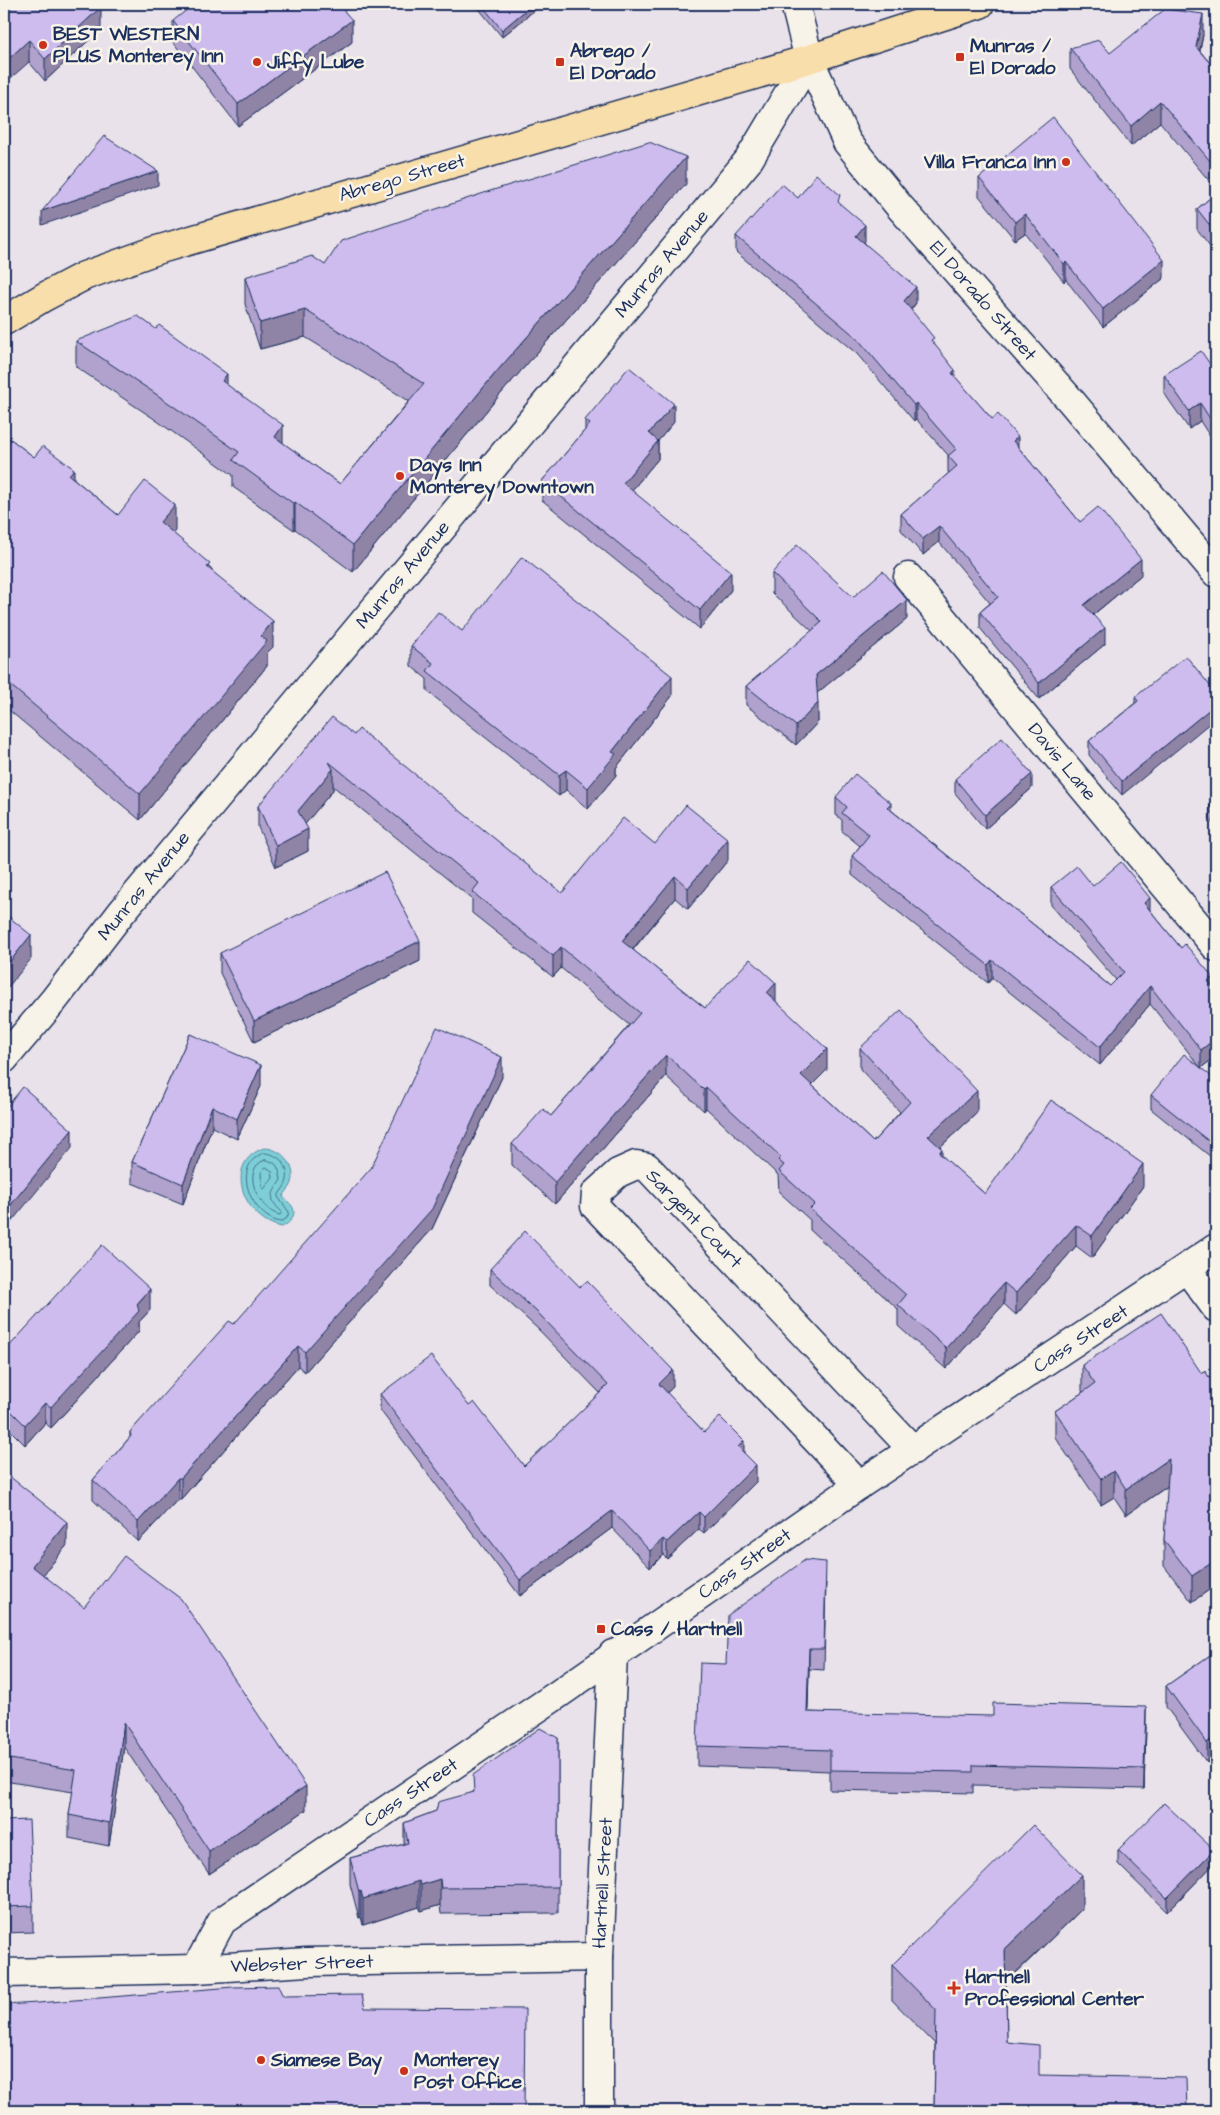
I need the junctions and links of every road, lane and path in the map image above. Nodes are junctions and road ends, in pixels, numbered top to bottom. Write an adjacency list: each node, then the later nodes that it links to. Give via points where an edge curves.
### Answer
1 (795, 4): 3 (street, El Dorado Street)
2 (980, 4): 3 (main road)
3 (809, 59): 4 (main road, Abrego Street, via 157,250 84,276); 5 (street, El Dorado Street, via 847,142); 8 (street, Munras Avenue, via 748,161 121,913)
4 (4, 321)
5 (1216, 573)
6 (908, 577): 7 (street, Davis Lane)
7 (1216, 947)
8 (4, 1059)
9 (1216, 1248): 10 (street, Cass Street)
10 (1187, 1269): 11 (street); 12 (street, Cass Street)
11 (1216, 1308)
12 (912, 1450): 13 (street, Cass Street); 13 (street, Sargent Court, via 647,1167 636,1165 618,1173 596,1193 594,1206)
13 (859, 1485): 14 (street, Cass Street)
14 (613, 1654): 15 (street, Hartnell Street); 16 (street, Cass Street, via 222,1921)
15 (599, 1957): 16 (street, Webster Street, via 307,1962); 18 (street, Hartnell Street)
16 (196, 1969): 17 (street, Webster Street)
17 (4, 1973)
18 (599, 2111)

